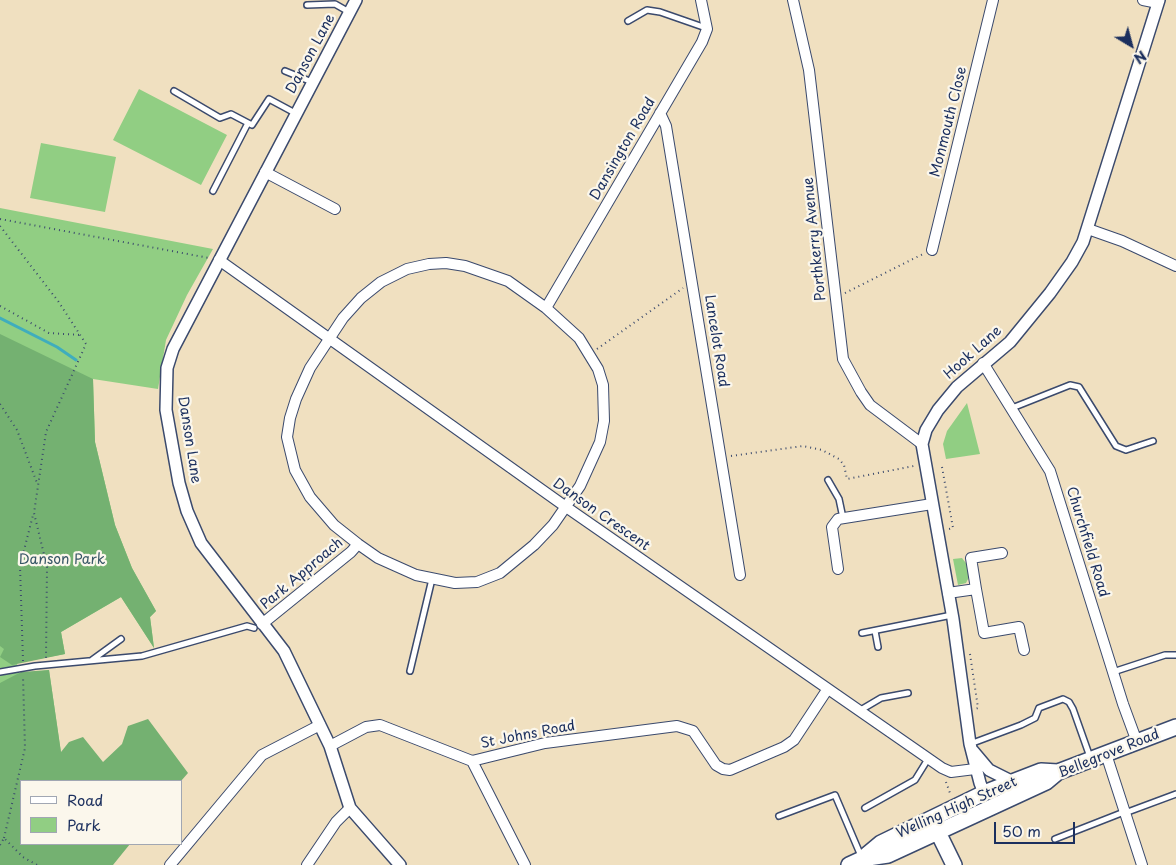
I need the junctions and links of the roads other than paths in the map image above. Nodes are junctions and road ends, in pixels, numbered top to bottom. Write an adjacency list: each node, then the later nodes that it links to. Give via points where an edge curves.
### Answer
1 (356, 0): 8 (street, Danson Lane)
2 (701, 0): 10 (street)
3 (792, 0): 29 (street, Porthkerry Avenue, via 809,70 844,358 861,392 881,415)
4 (993, 0): 21 (street, Monmouth Close)
5 (1143, 0): 6 (street)
6 (1158, 2): 20 (street, Hook Lane)
7 (307, 5): 8 (lane, via 335,4)
8 (350, 12): 12 (street, Danson Lane)
9 (628, 21): 10 (lane, via 647,10)
10 (706, 29): 14 (street, Dansington Road, via 702,42)
11 (285, 71): 12 (lane)
12 (312, 82): 15 (street, Danson Lane)
13 (174, 91): 16 (lane, via 220,118 231,114)
14 (660, 113): 24 (street, Dansington Road); 37 (street, Lancelot Road, via 666,126)
15 (296, 114): 16 (lane, via 269,99 252,125); 17 (street, Danson Lane)
16 (248, 123): 18 (lane)
17 (265, 172): 19 (street); 22 (street, Danson Lane)
18 (213, 191)
19 (335, 209)
20 (1088, 229): 23 (street); 26 (street, Hook Lane, via 1072,262 1050,293 1010,342)
21 (932, 250)
22 (219, 260): 25 (street, Danson Crescent); 42 (street, Danson Lane, via 173,349 167,368 166,410 179,483 195,530)
23 (1176, 266)
24 (546, 308): 25 (street, via 508,281 489,273 446,263 429,264 406,269 382,282 361,298); 32 (street, via 579,338 590,354 603,386 604,421 600,442)
25 (328, 338): 32 (street, Danson Crescent); 34 (street, via 296,398 287,437 295,470 310,497 334,525)
26 (983, 363): 27 (street, Churchfield Road); 29 (street, Hook Lane, via 957,386 938,410)
27 (1012, 408): 28 (lane, via 1070,385 1079,387 1116,446 1126,450); 52 (street, Churchfield Road, via 1050,471)
28 (1153, 441)
29 (922, 444): 31 (street)
30 (828, 480): 33 (lane, via 840,500)
31 (932, 504): 33 (street); 40 (street)
32 (566, 507): 38 (street, via 534,545 500,573 477,582); 53 (street, Danson Crescent)
33 (843, 518): 36 (street, via 834,522 832,527)
34 (358, 544): 38 (street, via 397,568); 42 (street, Park Approach)
35 (1002, 553): 39 (street, via 971,558)
36 (838, 569)
37 (740, 575)
38 (432, 579): 50 (lane)
39 (976, 589): 40 (street); 47 (street, via 984,633 1019,627)
40 (948, 593): 41 (street)
41 (952, 615): 43 (lane); 60 (street)
42 (255, 626): 49 (lane, via 134,658); 56 (street, Danson Lane, via 292,664)
43 (875, 631): 44 (lane); 46 (lane)
44 (862, 634)
45 (120, 639): 49 (lane)
46 (878, 647)
47 (1024, 650)
48 (1176, 655): 52 (lane, via 1165,655)
49 (91, 661): 51 (lane)
50 (410, 671)
51 (0, 672)
52 (1113, 672): 58 (street, Churchfield Road)
53 (827, 690): 55 (street, Danson Crescent); 63 (street, St Johns Road, via 794,740 730,770 716,765 698,736 685,727 677,726 545,743)
54 (908, 693): 55 (lane, via 881,698)
55 (859, 711): 62 (street, Danson Crescent)
56 (320, 725): 59 (street, Danson Lane); 76 (street, via 262,755)
57 (1176, 727): 58 (main road, Bellegrove Road)
58 (1137, 742): 61 (main road, Bellegrove Road)
59 (330, 746): 63 (street, St Johns Road, via 366,727 380,725); 69 (street, Danson Lane)
60 (971, 746): 64 (lane, via 1035,718 1039,708 1063,699 1073,709); 65 (street); 66 (street, via 990,770)
61 (1106, 754): 64 (main road, Bellegrove Road); 71 (street)
62 (928, 759): 65 (street, Danson Crescent, via 951,772); 70 (lane, via 915,780)
63 (472, 760): 79 (street)
64 (1090, 760): 66 (main road, Bellegrove Road, via 1058,772 1046,782)
65 (975, 770): 67 (street)
66 (1014, 788): 67 (main road, Welling High Street); 73 (main road, Welling High Street)
67 (984, 793): 73 (main road, Welling High Street)
68 (1176, 794): 71 (lane)
69 (350, 808): 77 (street, via 336,822); 78 (street, Danson Lane)
70 (866, 808)
71 (1124, 813): 74 (lane); 81 (street)
72 (779, 816): 75 (lane, via 836,794)
73 (935, 825): 75 (main road, Welling High Street, via 888,855); 80 (main road)
74 (1056, 839)
75 (855, 862)
76 (170, 865)
77 (308, 865)
78 (400, 865)
79 (525, 865)
80 (954, 865)
81 (1142, 865)

